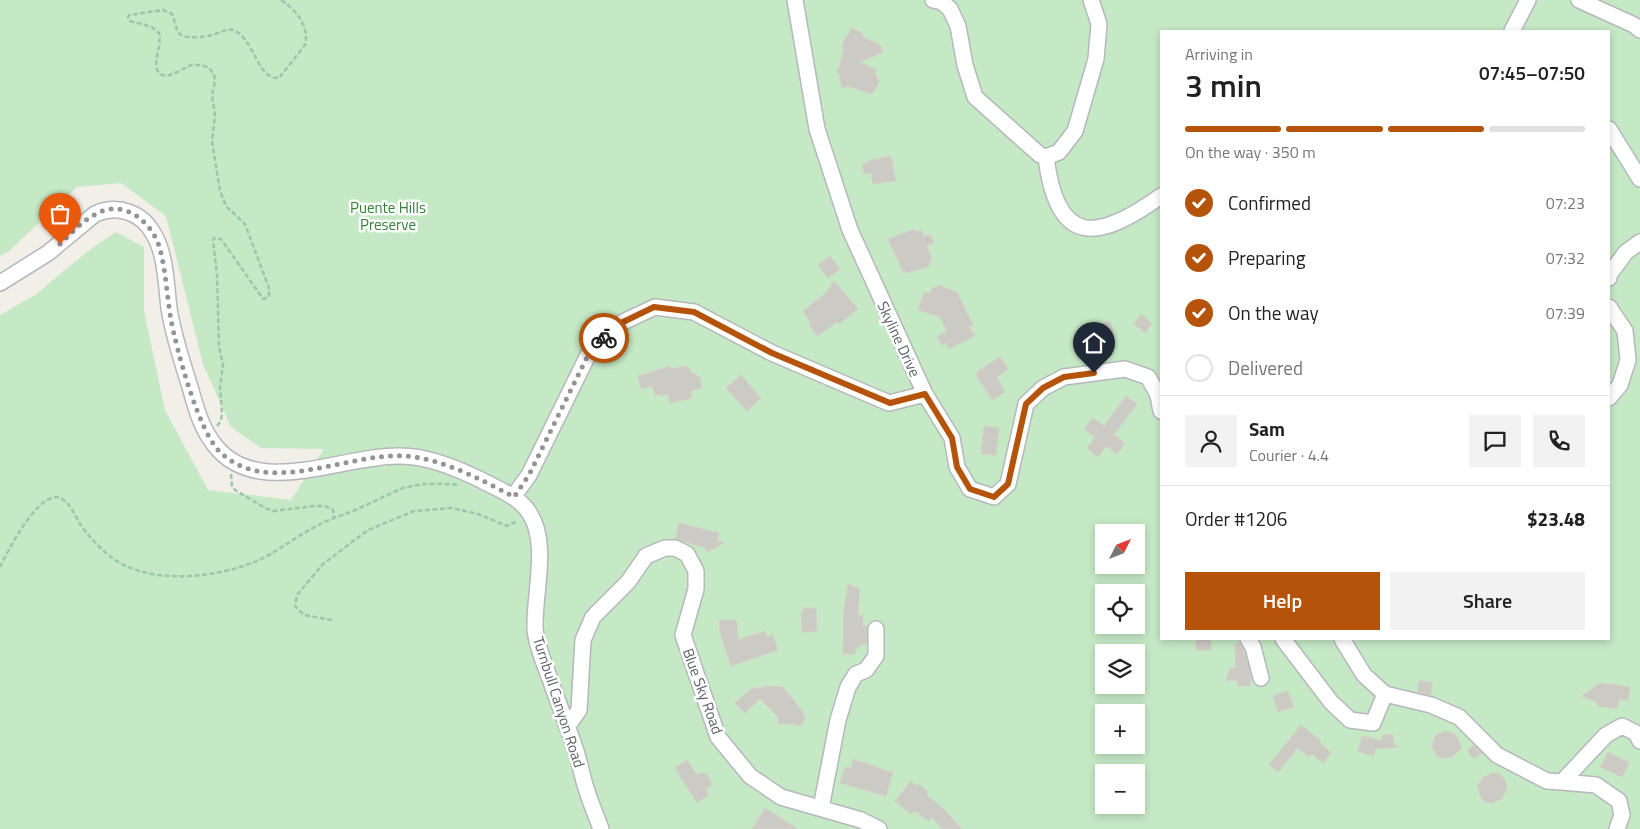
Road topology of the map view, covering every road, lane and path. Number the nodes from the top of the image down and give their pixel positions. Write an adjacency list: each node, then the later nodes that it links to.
1 (281, 0): 20 (path)
2 (795, 0): 17 (street, Skyline Drive)
3 (933, 0): 10 (street)
4 (1091, 0): 10 (street)
5 (1528, 0): 7 (street)
6 (1579, 0): 8 (street)
7 (1513, 30)
8 (1640, 30)
9 (1610, 131): 11 (street)
10 (1046, 158): 12 (street)
11 (1640, 179)
12 (1160, 197)
13 (1640, 242): 14 (street)
14 (1610, 274)
15 (0, 283): 20 (street, Turnbull Canyon Road)
16 (1610, 308): 18 (street)
17 (925, 394): 19 (street); 23 (street, Skyline Drive)
18 (1610, 397)
19 (1160, 406)
20 (208, 436): 22 (street, Turnbull Canyon Road)
21 (230, 472): 25 (path)
22 (471, 475): 23 (street, Turnbull Canyon Road); 25 (path)
23 (514, 497): 24 (street, Turnbull Canyon Road)
24 (531, 515): 27 (path); 34 (street, Turnbull Canyon Road)
25 (334, 518): 26 (path)
26 (0, 567)
27 (332, 620)
28 (876, 630): 37 (street)
29 (1249, 640): 32 (street)
30 (1284, 640): 33 (street)
31 (1343, 640): 33 (street)
32 (1260, 678)
33 (1385, 694): 36 (street)
34 (567, 727): 37 (street, Blue Sky Road); 38 (street, Turnbull Canyon Road)
35 (1640, 741): 36 (street)
36 (1562, 782): 40 (street)
37 (821, 808): 39 (street, Blue Sky Road)
38 (600, 829)
39 (879, 829)
40 (1617, 829)

